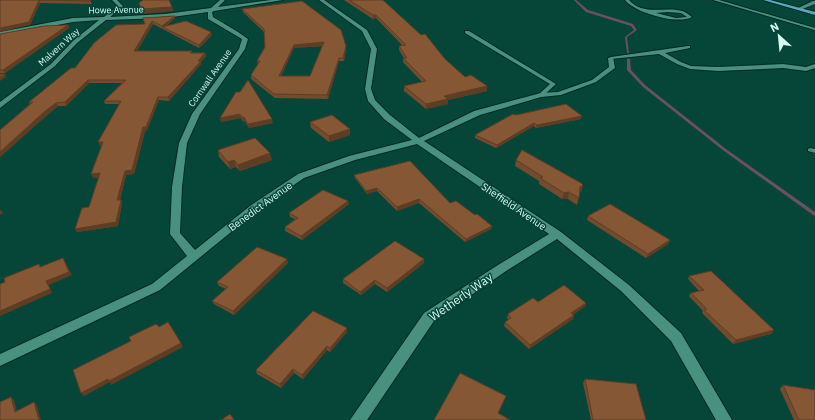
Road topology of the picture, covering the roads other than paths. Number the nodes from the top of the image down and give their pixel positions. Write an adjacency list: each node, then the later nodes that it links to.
1 (114, 0): 16 (street, Malvern Way)
2 (223, 0): 12 (street)
3 (281, 0): 12 (street, Howe Avenue)
4 (320, 0): 26 (street, Sheffield Avenue)
5 (627, 0): 14 (lane)
6 (714, 0): 17 (lane)
7 (765, 0): 13 (main road)
8 (782, 0): 10 (main road)
9 (815, 2): 10 (street)
10 (805, 6): 11 (main road); 13 (street)
11 (815, 8)
12 (212, 9): 16 (street, Howe Avenue); 28 (street, Cornwall Avenue)
13 (798, 9): 15 (main road)
14 (652, 12): 14 (lane)
15 (815, 14)
16 (106, 18): 19 (street, Howe Avenue); 25 (street, Malvern Way)
17 (815, 29)
18 (467, 32): 24 (lane)
19 (0, 34)
20 (688, 47): 21 (lane)
21 (660, 52): 22 (lane); 23 (lane)
22 (611, 58): 24 (street, Benedict Avenue)
23 (815, 66)
24 (540, 95): 26 (street, Benedict Avenue)
25 (0, 106)
26 (418, 141): 27 (street, Sheffield Avenue); 28 (street, Benedict Avenue)
27 (557, 234): 30 (street, Wetherly Way); 31 (street, Sheffield Avenue)
28 (194, 256): 29 (street, Benedict Avenue)
29 (0, 360)
30 (358, 420)
31 (724, 420)

